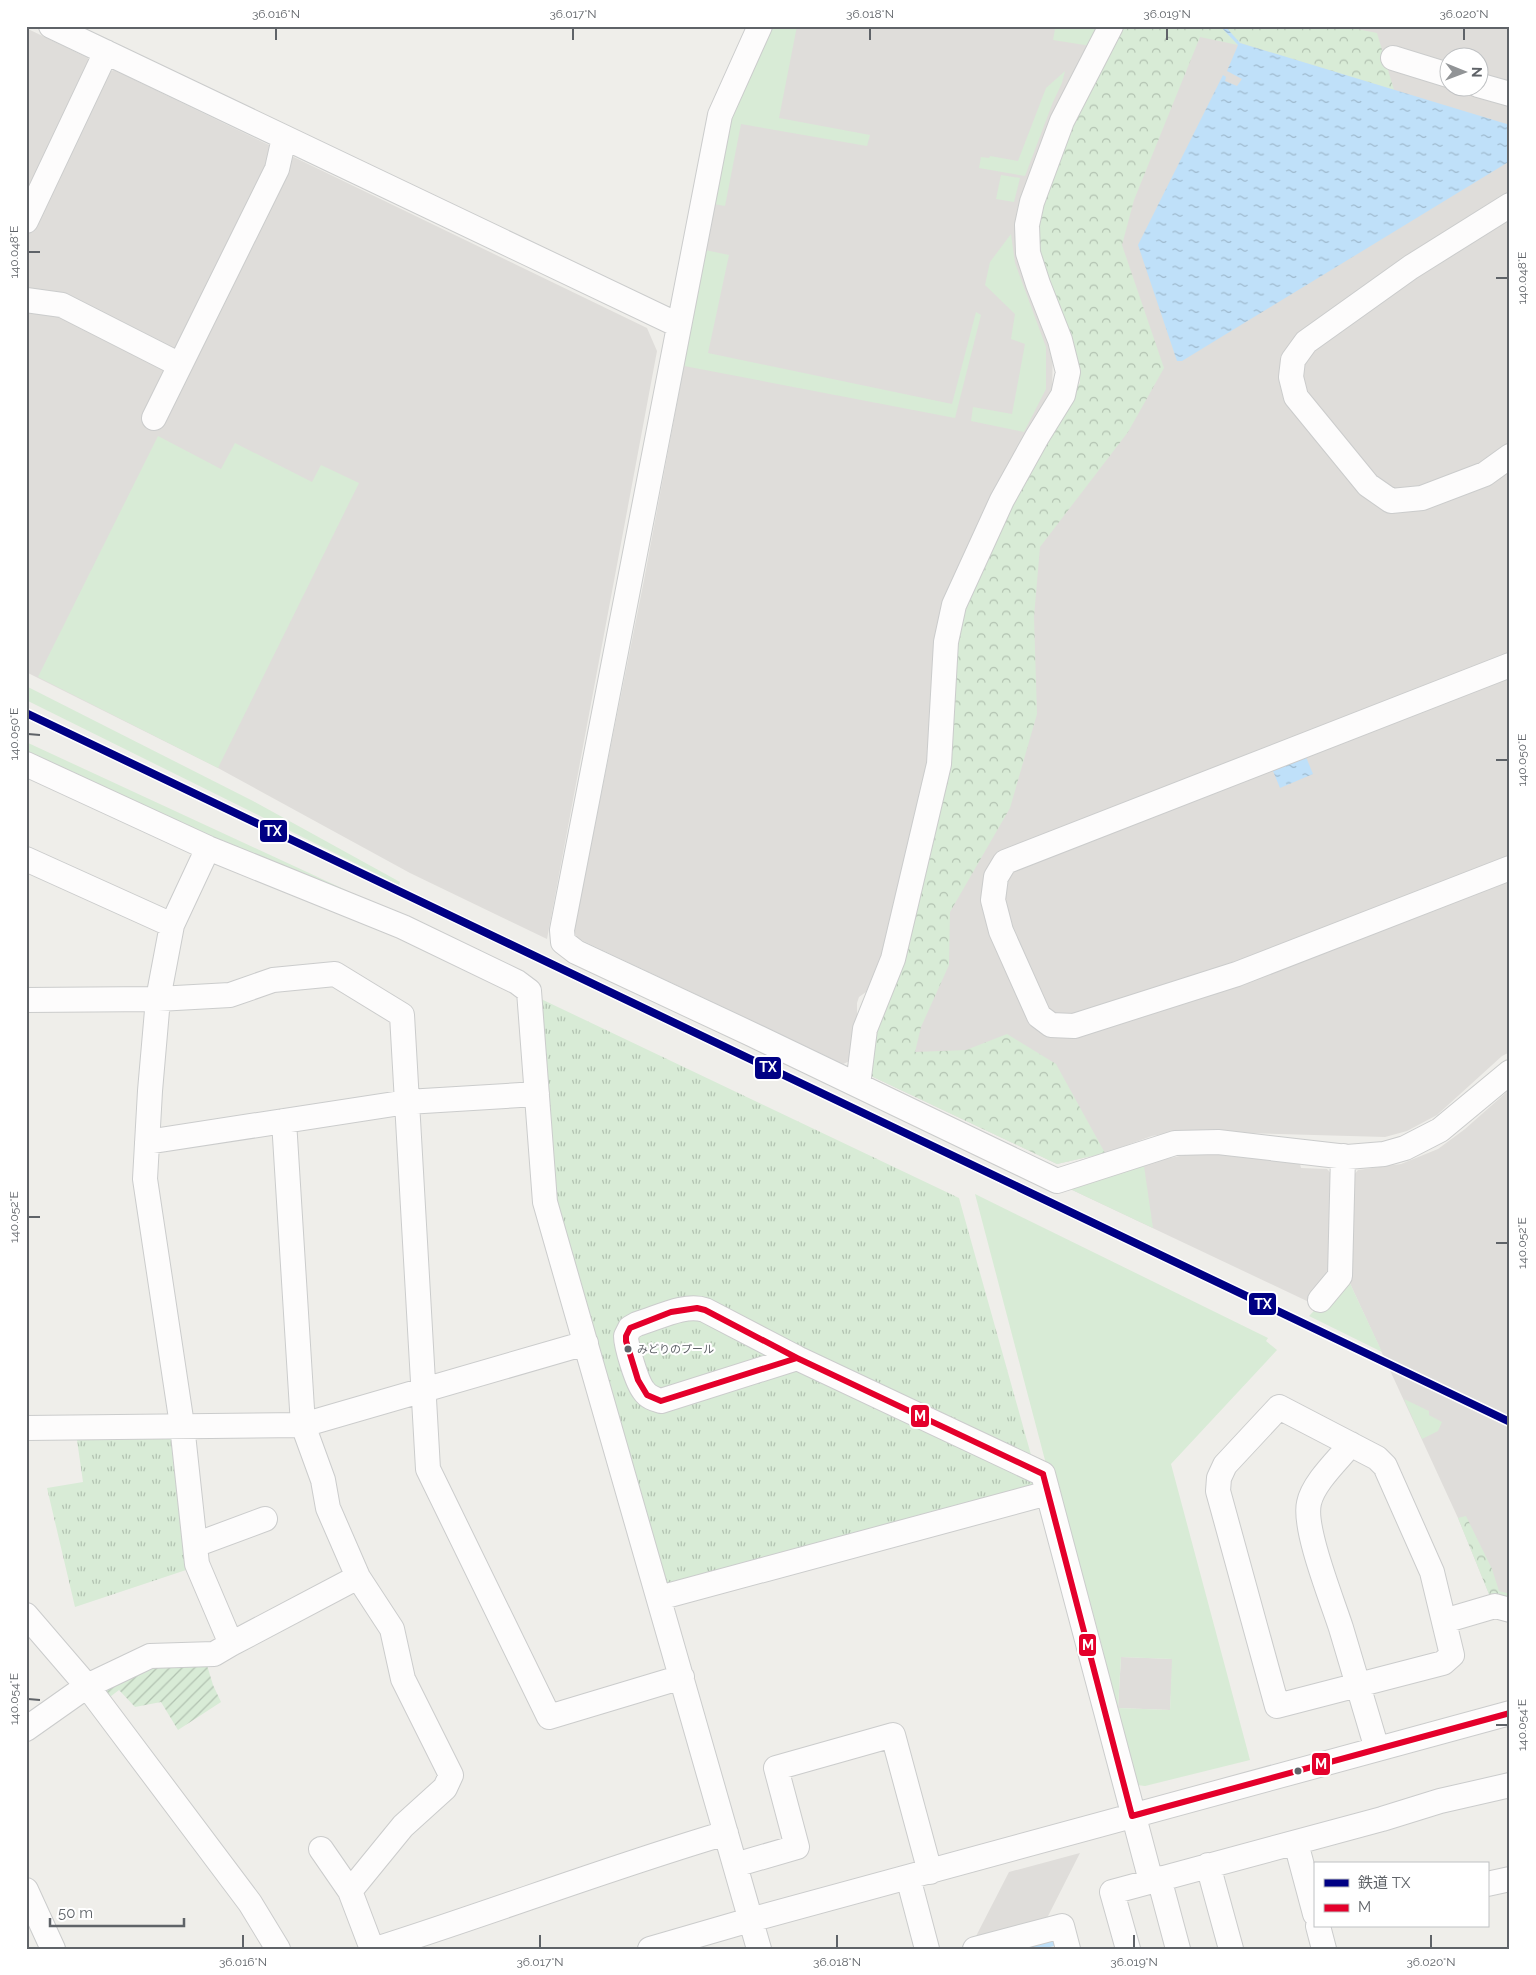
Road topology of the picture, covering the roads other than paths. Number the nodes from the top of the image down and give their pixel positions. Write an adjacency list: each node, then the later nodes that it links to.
1 (51, 26): 4 (street)
2 (760, 26): 13 (street)
3 (1111, 26): 26 (street)
4 (106, 52): 9 (street); 11 (street)
5 (1393, 58): 6 (street)
6 (1438, 72)
7 (1488, 87): 8 (street)
8 (1510, 94)
9 (284, 138): 13 (street); 14 (street)
10 (1510, 205): 16 (street)
11 (26, 221)
12 (26, 300): 14 (street)
13 (678, 325): 26 (street)
14 (180, 365): 15 (street)
15 (154, 418)
16 (1510, 456)
17 (1510, 665): 21 (street)
18 (26, 764): 19 (street)
19 (208, 848): 22 (street); 27 (street)
20 (26, 858): 22 (street)
21 (1510, 868)
22 (172, 925): 23 (street)
23 (158, 999): 24 (street); 28 (street); 30 (street)
24 (26, 1000)
25 (1510, 1072): 31 (street)
26 (858, 1085): 31 (street)
27 (538, 1094): 28 (street); 33 (street)
28 (407, 1102): 29 (street); 35 (street)
29 (284, 1121): 30 (street); 37 (street)
30 (147, 1142): 36 (street)
31 (1343, 1156): 32 (street)
32 (1320, 1300)
33 (586, 1344): 35 (street); 44 (street)
34 (797, 1358): 34 (street); 40 (street)
35 (424, 1390): 37 (street); 49 (street)
36 (182, 1425): 37 (street); 38 (street); 42 (street)
37 (303, 1425): 43 (street)
38 (26, 1428)
39 (1351, 1444): 47 (street); 50 (street); 50 (street)
40 (1048, 1493): 44 (street); 56 (street)
41 (265, 1519): 42 (street)
42 (195, 1545): 48 (street)
43 (358, 1577): 48 (street); 67 (street)
44 (659, 1598): 49 (street)
45 (1510, 1610): 47 (street)
46 (26, 1615): 51 (street)
47 (1444, 1621): 50 (street)
48 (231, 1644): 51 (street)
49 (682, 1677): 57 (street)
50 (1359, 1685): 54 (street)
51 (87, 1686): 53 (street); 71 (street)
52 (1510, 1713): 54 (street)
53 (26, 1729)
54 (1377, 1749): 56 (street)
55 (1510, 1785): 58 (street)
56 (1132, 1816): 62 (street); 64 (street)
57 (726, 1833): 60 (street); 73 (street)
58 (1296, 1843): 61 (street); 68 (street)
59 (322, 1849): 67 (street)
60 (735, 1865): 62 (street); 69 (street)
61 (1208, 1865): 64 (street); 81 (street)
62 (919, 1874): 69 (street); 76 (street)
63 (1510, 1879): 65 (street)
64 (1155, 1880): 79 (street); 80 (street)
65 (1488, 1884)
66 (26, 1890): 70 (street)
67 (350, 1891): 72 (street)
68 (1314, 1900)
69 (750, 1920): 74 (street); 75 (street)
70 (53, 1949)
71 (278, 1949)
72 (372, 1949)
73 (376, 1949)
74 (650, 1949)
75 (759, 1949)
76 (928, 1949)
77 (975, 1949): 78 (street)
78 (1068, 1949)
79 (1128, 1949)
80 (1178, 1949)
81 (1231, 1949)

